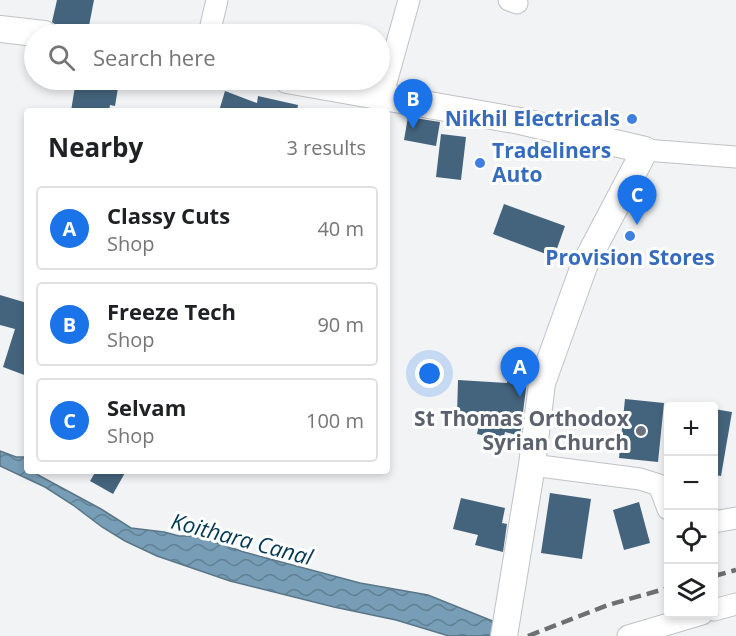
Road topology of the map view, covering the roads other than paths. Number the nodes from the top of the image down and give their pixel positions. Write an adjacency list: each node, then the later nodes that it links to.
1 (217, 0): 3 (street)
2 (409, 0): 6 (street)
3 (211, 24)
4 (0, 29): 5 (street)
5 (24, 32)
6 (390, 68)
7 (343, 90): 9 (street)
8 (384, 90): 9 (street)
9 (382, 97): 10 (street)
10 (645, 150): 11 (street); 12 (street)
11 (736, 157)
12 (532, 465): 13 (street); 19 (street)
13 (664, 497)
14 (736, 518): 15 (street)
15 (718, 521)
16 (736, 604): 17 (street)
17 (718, 609)
18 (689, 618): 20 (street)
19 (509, 634)
20 (628, 636)

